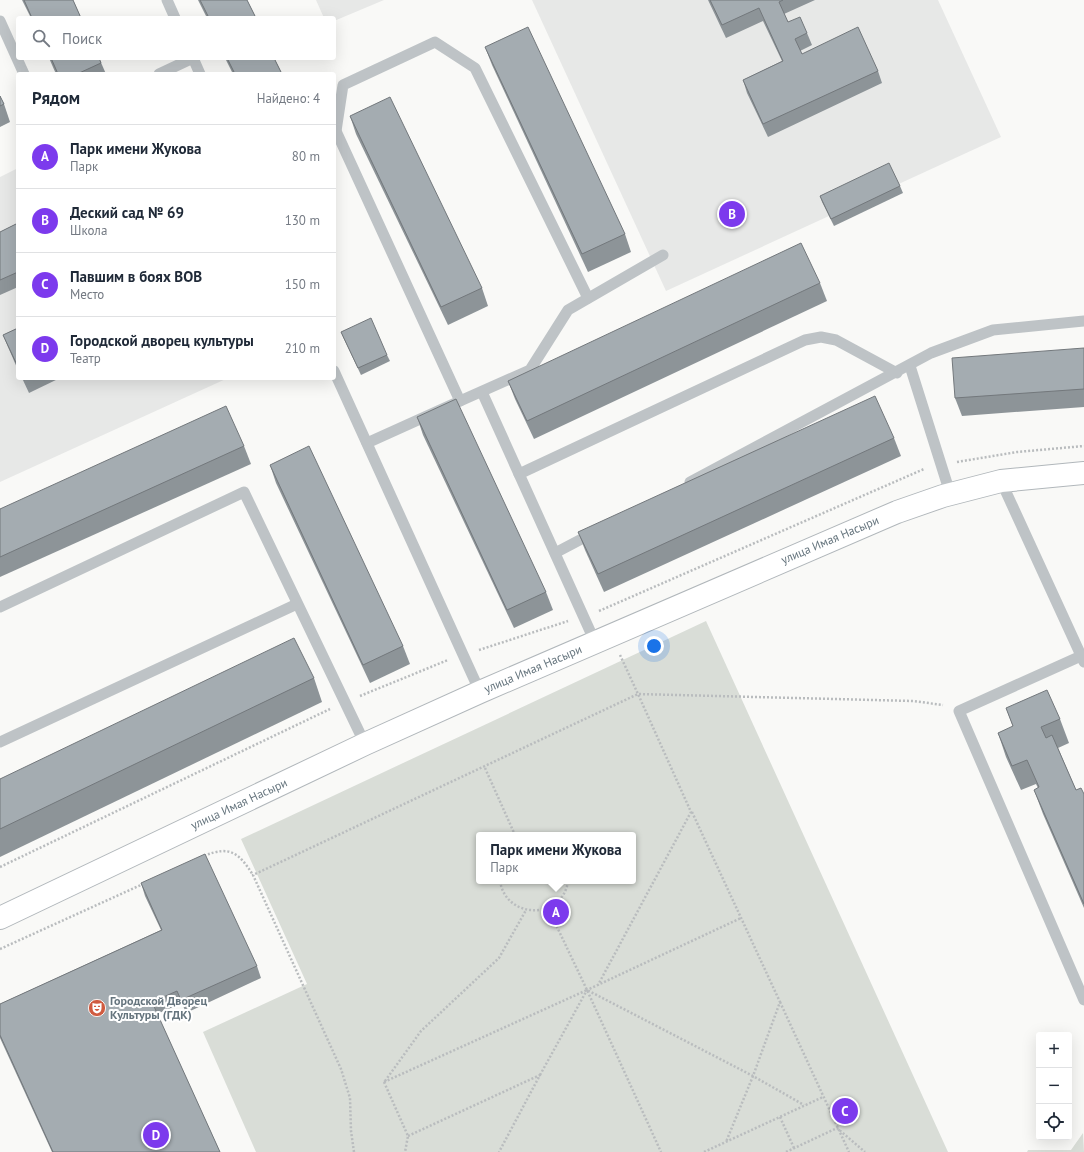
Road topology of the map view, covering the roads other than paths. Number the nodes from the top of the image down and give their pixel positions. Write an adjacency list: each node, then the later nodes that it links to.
1 (167, 0): 2 (lane)
2 (174, 16)
3 (0, 21): 4 (lane)
4 (4, 39): 5 (lane)
5 (16, 60)
6 (16, 60): 9 (lane)
7 (189, 60): 10 (lane)
8 (194, 60): 11 (lane)
9 (23, 72)
10 (163, 72)
11 (199, 72)
12 (336, 126): 15 (lane)
13 (336, 134): 21 (lane)
14 (663, 255): 15 (lane)
15 (588, 298): 20 (lane)
16 (1084, 321): 17 (lane)
17 (910, 366): 18 (lane); 27 (lane)
18 (897, 373): 24 (lane); 26 (lane)
19 (336, 375): 22 (lane)
20 (482, 392): 21 (lane); 24 (lane)
21 (460, 401): 22 (lane)
22 (367, 443): 34 (lane)
23 (1084, 473): 25 (street, улица Имая Насыри)
24 (519, 474): 29 (lane)
25 (1001, 481): 27 (street, улица Имая Насыри); 33 (lane)
26 (681, 487)
27 (950, 494): 32 (street, улица Имая Насыри)
28 (604, 527): 29 (lane)
29 (555, 553): 32 (lane)
30 (296, 604): 31 (lane); 35 (lane); 36 (lane)
31 (0, 607)
32 (595, 642): 34 (street, улица Имая Насыри)
33 (1083, 659): 38 (lane)
34 (480, 692): 36 (street, улица Имая Насыри)
35 (0, 742)
36 (365, 744): 37 (street, улица Имая Насыри)
37 (0, 918)
38 (1084, 1000)

